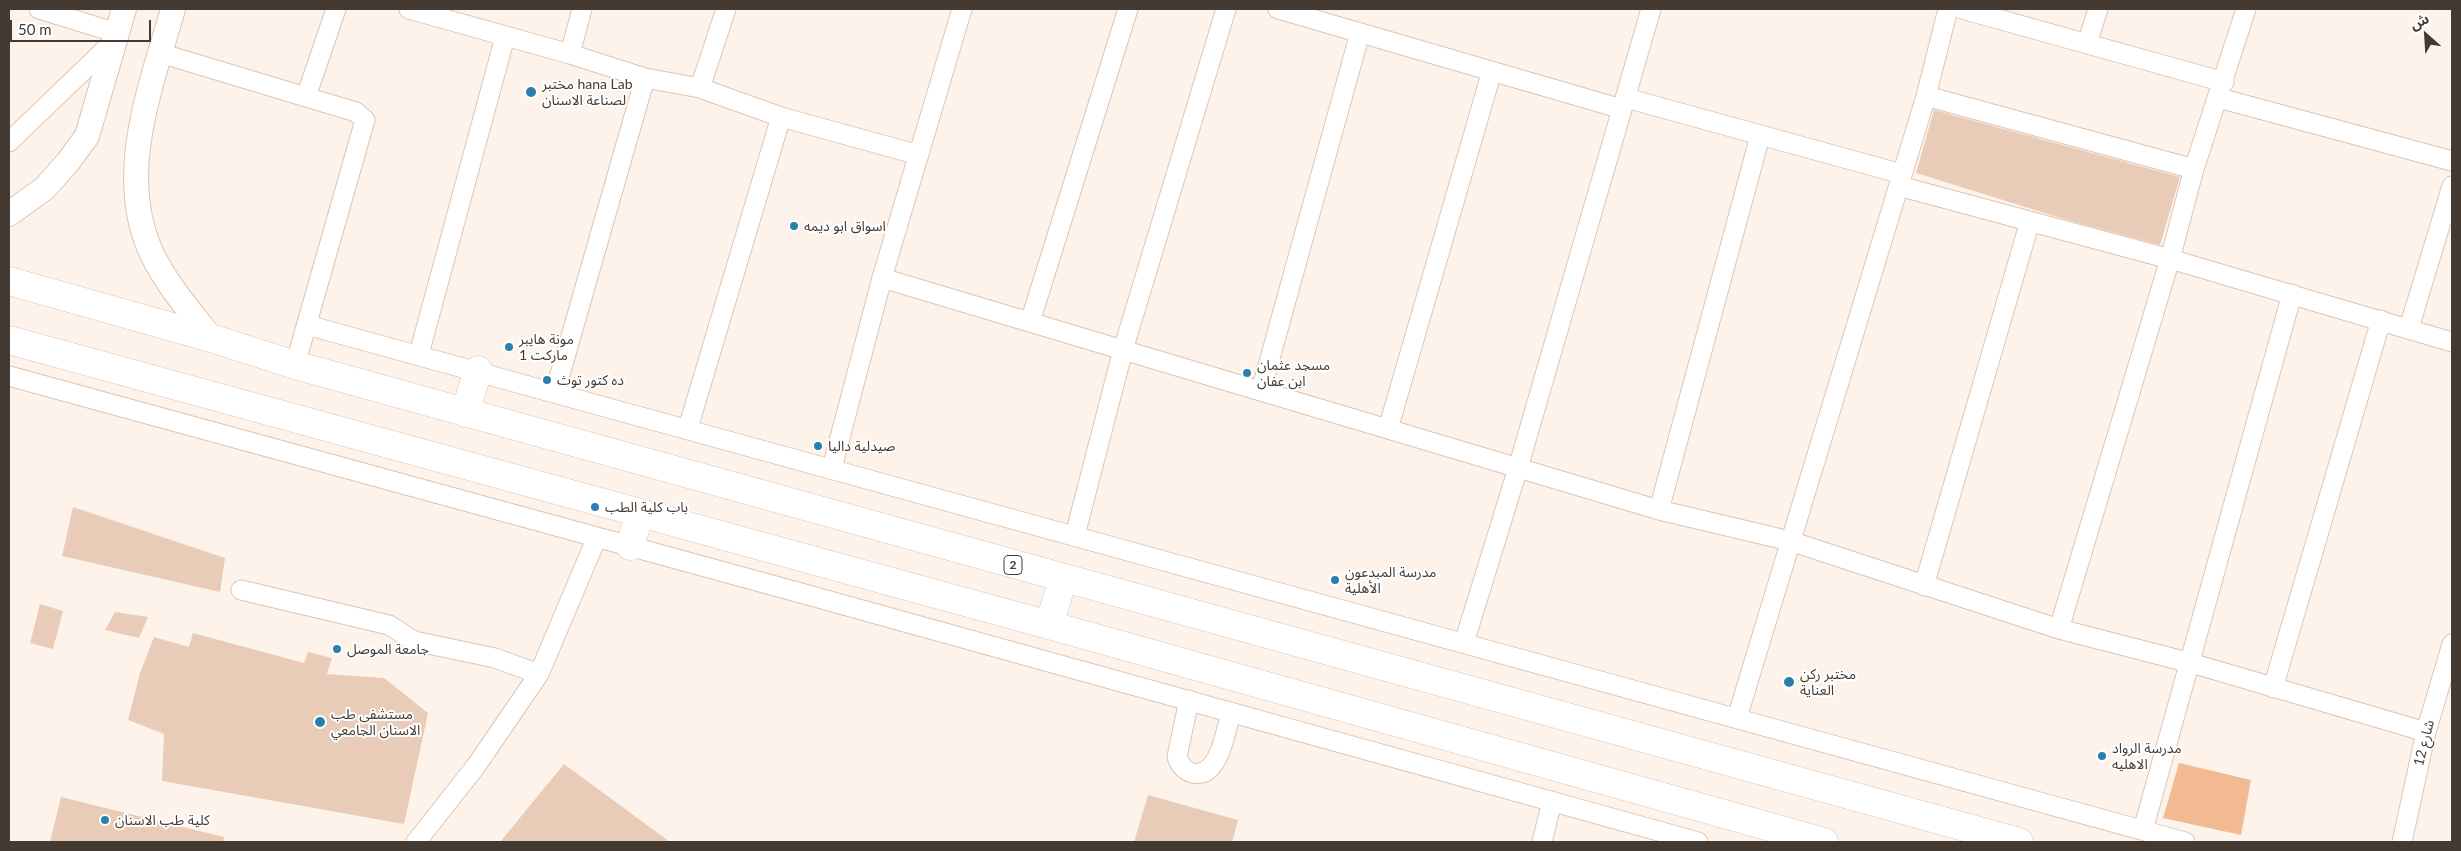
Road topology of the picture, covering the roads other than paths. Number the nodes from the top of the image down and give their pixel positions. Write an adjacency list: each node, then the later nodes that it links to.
1 (39, 9): 18 (street)
2 (124, 9): 18 (main road)
3 (173, 9): 21 (main road)
4 (336, 9): 28 (street)
5 (409, 9): 19 (street)
6 (582, 9): 22 (street)
7 (726, 9): 25 (street)
8 (961, 9): 33 (street)
9 (1128, 9): 45 (street)
10 (1226, 9): 51 (street)
11 (1278, 9): 17 (street)
12 (1651, 9): 29 (street)
13 (1948, 9): 27 (street)
14 (1962, 9): 20 (street)
15 (2098, 9): 20 (street)
16 (2246, 9): 26 (street)
17 (1360, 32): 23 (street); 56 (street)
18 (116, 36): 32 (street); 38 (main road)
19 (505, 37): 22 (street); 52 (street)
20 (2087, 44): 26 (street)
21 (160, 53): 28 (street); 48 (main road)
22 (570, 54): 24 (street)
23 (1492, 71): 29 (street); 60 (street)
24 (645, 78): 25 (street); 57 (street)
25 (700, 88): 30 (street)
26 (2221, 90): 34 (street); 35 (street)
27 (1926, 96): 35 (street); 36 (street)
28 (306, 97): 46 (street)
29 (1624, 103): 31 (street); 62 (street)
30 (781, 118): 33 (street); 59 (street)
31 (1760, 136): 36 (street); 63 (street)
32 (9, 142)
33 (919, 155): 41 (street)
34 (2452, 161)
35 (2194, 169): 40 (street)
36 (1900, 180): 39 (street); 67 (street)
37 (2452, 186): 47 (street)
38 (9, 214)
39 (2030, 221): 40 (street); 70 (street)
40 (2170, 259): 43 (street); 73 (street)
41 (882, 278): 45 (street); 61 (street)
42 (9, 281): 48 (highway, 2)
43 (2292, 294): 44 (street); 76 (street)
44 (2382, 320): 47 (street); 78 (street)
45 (1030, 322): 51 (street)
46 (307, 325): 52 (street); 53 (street)
47 (2409, 328): 50 (street)
48 (211, 338): 53 (highway, 2)
49 (9, 340): 64 (highway)
50 (2452, 342)
51 (1123, 350): 56 (street); 65 (street)
52 (419, 354): 54 (street)
53 (295, 365): 58 (highway, 2)
54 (478, 370): 57 (street); 58 (highway)
55 (9, 376): 66 (street)
56 (1261, 391): 60 (street)
57 (554, 392): 59 (street)
58 (465, 412): 69 (highway, 2)
59 (688, 428): 61 (street)
60 (1388, 429): 62 (street)
61 (832, 468): 65 (street)
62 (1518, 468): 63 (street); 74 (street)
63 (1659, 510): 67 (street)
64 (640, 514): 68 (highway); 72 (highway)
65 (1075, 535): 74 (street)
66 (597, 537): 68 (street); 77 (street)
67 (1790, 541): 70 (street); 81 (street)
68 (630, 546): 79 (street)
69 (1063, 579): 72 (highway); 89 (highway, 2)
70 (1924, 586): 73 (street)
71 (241, 590): 77 (street)
72 (1049, 625): 88 (highway)
73 (2059, 630): 76 (street)
74 (1464, 643): 81 (street)
75 (2452, 644): 82 (street, شارع 12)
76 (2191, 663): 78 (street); 84 (street)
77 (539, 674): 85 (street)
78 (2273, 688): 82 (street)
79 (1189, 700): 80 (street); 80 (street)
80 (1231, 712): 83 (street)
81 (1737, 718): 84 (street)
82 (2426, 732): 91 (street, شارع 12)
83 (1552, 801): 86 (street); 87 (street)
84 (2142, 830): 90 (street)
85 (416, 842)
86 (1542, 842)
87 (1698, 842)
88 (1824, 842)
89 (2020, 842)
90 (2186, 842)
91 (2402, 842)

